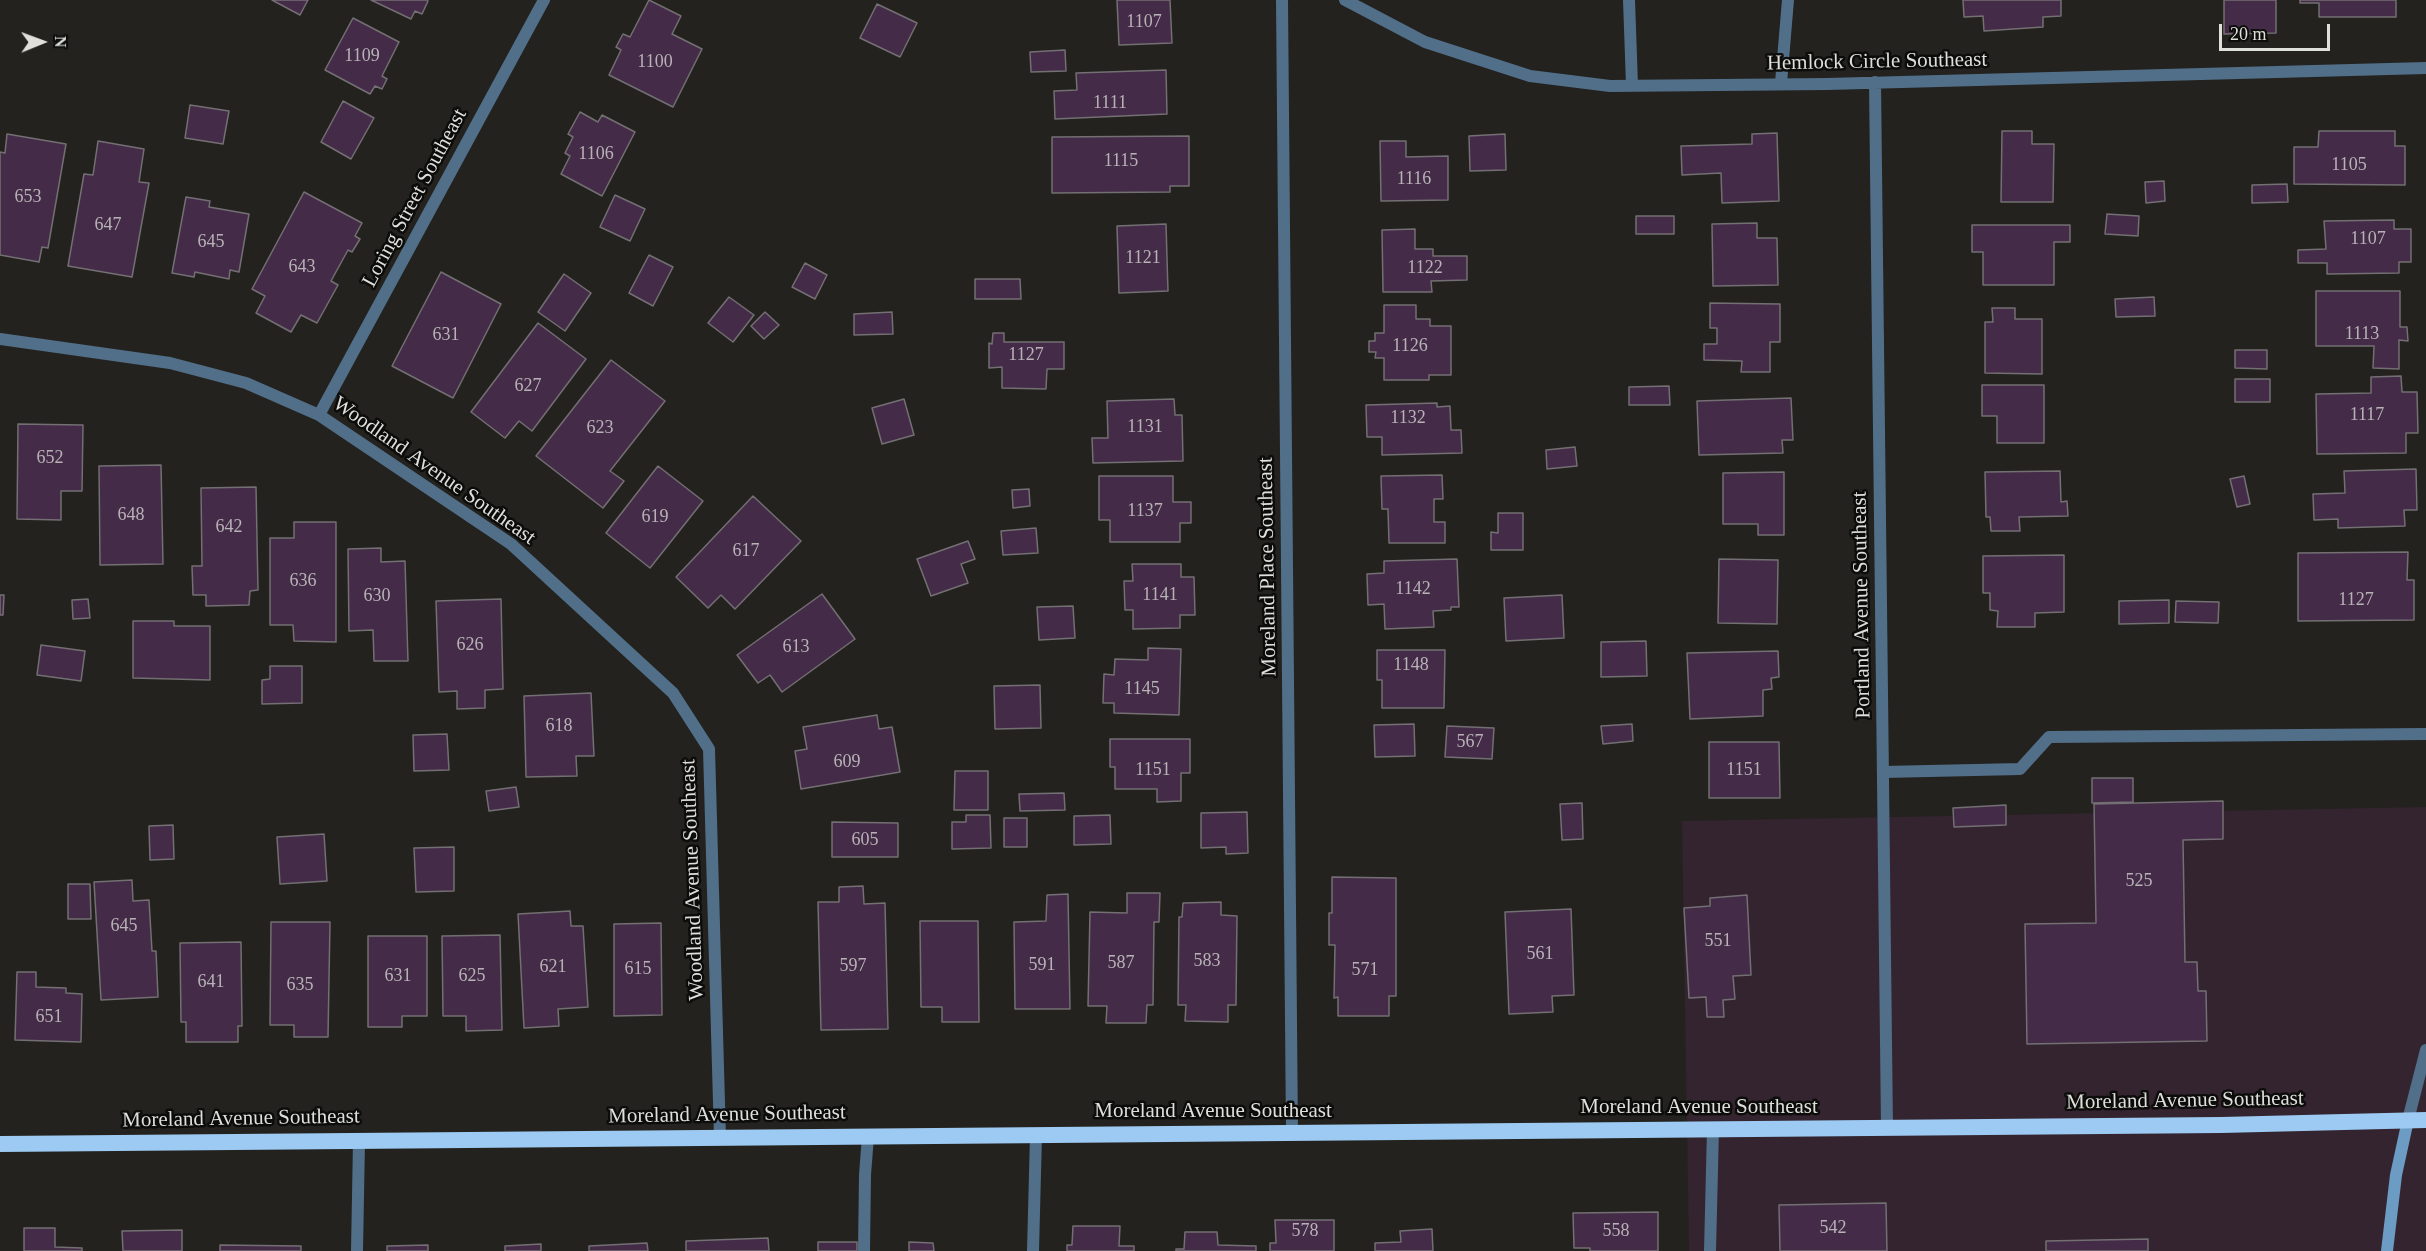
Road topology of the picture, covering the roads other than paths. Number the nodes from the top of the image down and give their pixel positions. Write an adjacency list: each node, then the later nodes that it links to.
1 (544, 0): 11 (street, Loring Street Southeast)
2 (1282, 0): 19 (street, Moreland Place Southeast)
3 (1345, 0): 9 (street, Hemlock Circle Southeast)
4 (1629, 0): 9 (street)
5 (1788, 0): 8 (street)
6 (2426, 68): 7 (street, Hemlock Circle Southeast)
7 (1875, 82): 8 (street, Hemlock Circle Southeast); 13 (street, Portland Avenue Southeast)
8 (1781, 83): 9 (street, Hemlock Circle Southeast)
9 (1632, 85)
10 (0, 339): 11 (street, Woodland Avenue Southeast)
11 (320, 415): 22 (street, Woodland Avenue Southeast)
12 (2426, 734): 13 (street)
13 (1883, 772): 17 (street, Portland Avenue Southeast)
14 (2426, 1050): 15 (street)
15 (2408, 1120): 16 (highway, Moreland Avenue Southeast); 17 (highway, Moreland Avenue Southeast); 29 (main road)
16 (2426, 1120)
17 (1887, 1128): 18 (highway, Moreland Avenue Southeast)
18 (1713, 1129): 19 (highway, Moreland Avenue Southeast); 28 (street)
19 (1292, 1133): 20 (highway, Moreland Avenue Southeast)
20 (1036, 1135): 21 (highway, Moreland Avenue Southeast); 27 (street)
21 (868, 1136): 22 (highway, Moreland Avenue Southeast); 26 (street)
22 (720, 1138): 23 (highway, Moreland Avenue Southeast)
23 (359, 1141): 24 (highway, Moreland Avenue Southeast); 25 (street)
24 (0, 1144)
25 (357, 1251)
26 (864, 1251)
27 (1033, 1251)
28 (1710, 1251)
29 (2387, 1251)

